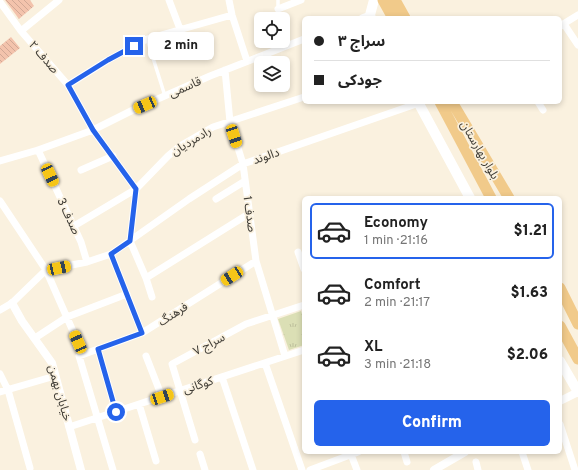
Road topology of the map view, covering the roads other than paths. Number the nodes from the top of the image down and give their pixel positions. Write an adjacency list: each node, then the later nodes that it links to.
1 (59, 0): 18 (street)
2 (169, 0): 17 (street)
3 (229, 0): 11 (street)
4 (278, 0): 10 (lane)
5 (301, 0): 10 (street)
6 (374, 0): 13 (main road)
7 (383, 0): 14 (main road)
8 (395, 0): 15 (main road)
9 (0, 2): 18 (street, صدف ۲)
10 (278, 9)
11 (232, 15): 17 (street); 22 (street)
12 (578, 15): 16 (street)
13 (368, 16)
14 (392, 16)
15 (404, 16)
16 (562, 25): 21 (street)
17 (180, 30): 19 (street)
18 (21, 31): 24 (street, صدف ۲)
19 (147, 38): 24 (street); 25 (lane)
20 (302, 40): 22 (street, قاسمی)
21 (578, 45)
22 (247, 61): 23 (street, قاسمی)
23 (225, 70): 25 (street, قاسمی); 33 (street, صدف 1)
24 (68, 85): 34 (street, صدف ۲)
25 (165, 96): 34 (street, قاسمی)
26 (302, 98): 33 (street, رادمردیان)
27 (412, 104): 40 (street, دالوند)
28 (419, 104): 46 (main road)
29 (441, 104): 37 (main road, بلوار بهارستان)
30 (453, 104): 35 (main road, بلوار بهارستان)
31 (539, 104): 32 (street)
32 (543, 110)
33 (230, 122): 40 (street, صدف 1); 44 (street, رادمردیان)
34 (93, 130): 36 (street, قاسمی); 38 (street, صدف ۲)
35 (480, 148): 37 (main road); 43 (main road, بلوار بهارستان)
36 (38, 150): 39 (street, قاسمی); 51 (street, صدف 3)
37 (468, 155): 45 (main road, بلوار بهارستان)
38 (113, 156): 41 (street); 44 (street, صدف ۲)
39 (0, 160)
40 (243, 164): 42 (street, صدف 1); 52 (street, دالوند)
41 (81, 170)
42 (246, 181): 48 (street); 50 (street, صدف 1)
43 (499, 181): 45 (main road); 47 (main road, بلوار بهارستان)
44 (136, 189): 51 (street, رادمردیان); 52 (street)
45 (489, 194)
46 (469, 196)
47 (508, 196)
48 (216, 199)
49 (0, 201): 58 (street)
50 (250, 213): 55 (street, صدف 1); 59 (street)
51 (74, 226): 56 (street, صدف 3)
52 (130, 241): 54 (street, دالوند); 59 (street)
53 (298, 252): 57 (street)
54 (111, 254): 56 (street, دالوند); 61 (street)
55 (256, 261): 66 (street, صدف 1); 70 (street, فرهنگ)
56 (86, 262): 58 (street, دالوند)
57 (302, 263)
58 (46, 270): 63 (street); 67 (street)
59 (146, 278): 62 (street)
60 (562, 292): 68 (main road)
61 (127, 294): 67 (street); 70 (street)
62 (152, 297)
63 (12, 303): 65 (street); 71 (street, خیابان بهمن)
64 (302, 306): 66 (street)
65 (0, 310)
66 (272, 316): 77 (street, صدف 1); 84 (street, سراج ۷)
67 (67, 317): 71 (street); 74 (street)
68 (578, 324)
69 (562, 330): 75 (main road)
70 (142, 333): 72 (street, فرهنگ)
71 (35, 338): 81 (street, خیابان بهمن)
72 (98, 349): 74 (street, فرهنگ); 90 (street)
73 (302, 351): 77 (street, کوگانی)
74 (83, 354): 91 (street)
75 (575, 354)
76 (146, 356): 87 (street)
77 (285, 356): 78 (street, کوگانی)
78 (265, 363): 82 (street, کوگانی); 110 (street)
79 (562, 364): 86 (main road)
80 (0, 374): 83 (street)
81 (55, 376): 83 (street); 92 (street, خیابان بهمن)
82 (222, 377): 84 (street, کوگانی); 109 (street)
83 (8, 390): 85 (street); 104 (street)
84 (180, 390): 87 (street, کوگانی); 94 (street)
85 (0, 392)
86 (578, 392): 88 (street)
87 (162, 397): 89 (street, کوگانی)
88 (562, 400)
89 (139, 404): 90 (street, کوگانی); 100 (street)
90 (116, 412): 91 (street, کوگانی)
91 (97, 418): 92 (street, کوگانی); 107 (street)
92 (69, 427): 106 (street, خیابان بهمن)
93 (562, 430): 115 (street)
94 (195, 440)
95 (200, 454): 108 (street)
96 (351, 454): 103 (street); 112 (street)
97 (405, 454): 101 (street)
98 (462, 454): 105 (street)
99 (523, 454): 114 (street)
100 (156, 462)
101 (407, 462)
102 (476, 462): 113 (street)
103 (326, 467): 111 (street)
104 (30, 468)
105 (437, 469)
106 (81, 470)
107 (113, 470)
108 (205, 470)
109 (253, 470)
110 (302, 470)
111 (310, 470)
112 (357, 470)
113 (478, 470)
114 (528, 470)
115 (575, 470)

